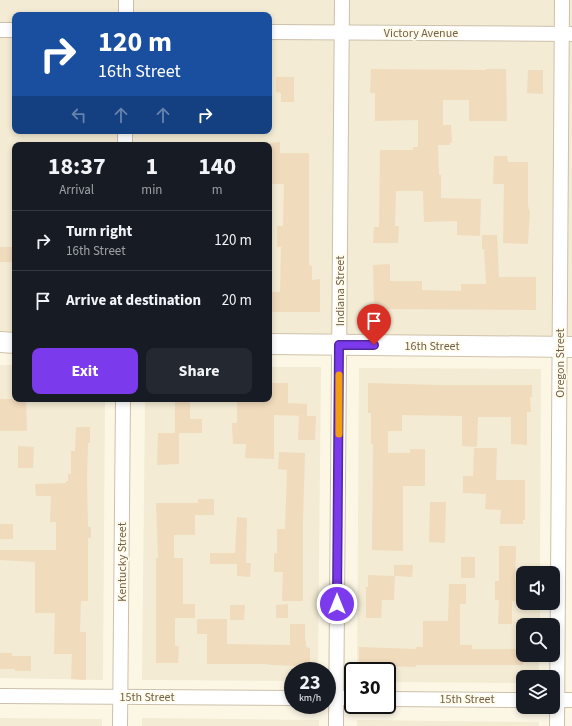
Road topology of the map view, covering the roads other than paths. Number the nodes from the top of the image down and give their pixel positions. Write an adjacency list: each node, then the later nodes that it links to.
1 (126, 0): 4 (street)
2 (342, 0): 8 (street, Indiana Street)
3 (562, 0): 9 (street, Oregon Street)
4 (126, 12)
5 (0, 30): 6 (street)
6 (12, 30)
7 (272, 32): 8 (street, Victory Avenue)
8 (342, 33): 9 (street, Victory Avenue); 13 (street, Indiana Street)
9 (567, 34): 14 (street, Oregon Street)
10 (0, 342): 11 (street)
11 (12, 342)
12 (272, 344): 13 (street, 16th Street)
13 (339, 345): 14 (street, 16th Street); 16 (street, Indiana Street)
14 (566, 347): 17 (street, Oregon Street)
15 (123, 402): 19 (street, Kentucky Street)
16 (333, 662)
17 (556, 670)
18 (0, 696): 19 (street, 15th Street)
19 (121, 696): 20 (street, 15th Street); 27 (street, Kentucky Street)
20 (284, 698)
21 (396, 699): 22 (street, 15th Street)
22 (516, 700)
23 (560, 700): 24 (street)
24 (572, 700)
25 (334, 714): 28 (street, Indiana Street)
26 (556, 714): 29 (street, Oregon Street)
27 (120, 726)
28 (336, 726)
29 (557, 726)

